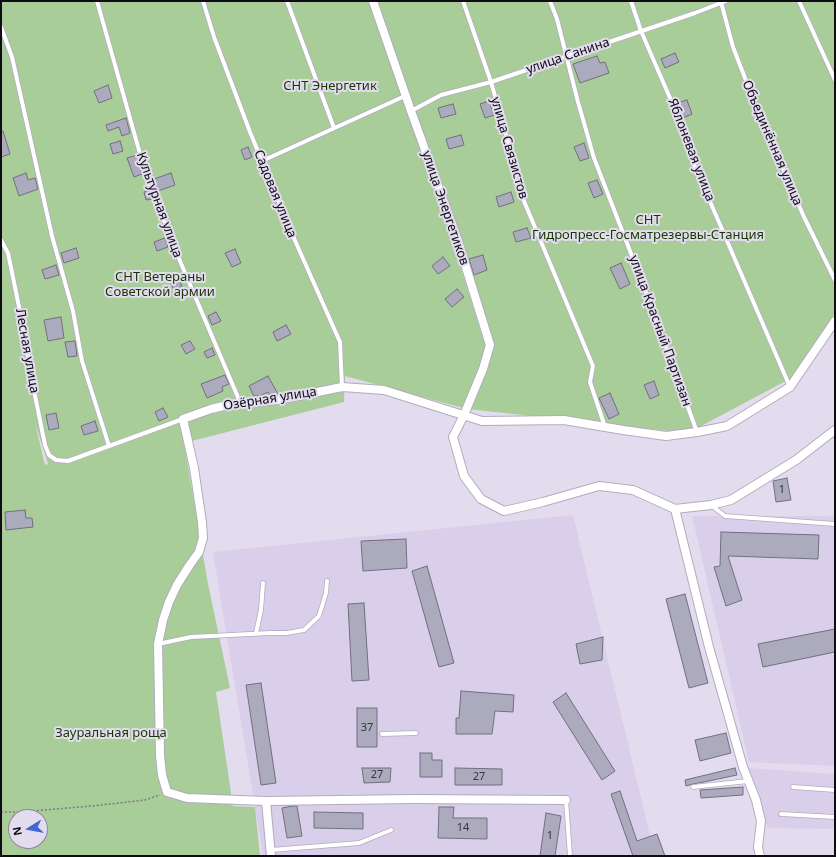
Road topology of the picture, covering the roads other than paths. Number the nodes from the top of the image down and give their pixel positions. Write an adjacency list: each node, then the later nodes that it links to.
1 (97, 1): 24 (lane, Культурная улица)
2 (203, 1): 18 (lane, Садовая улица)
3 (287, 1): 17 (lane)
4 (373, 1): 15 (street, улица Энергетиков)
5 (463, 1): 14 (lane, улица Связистов)
6 (550, 1): 12 (lane, улица Красный Партизан)
7 (631, 1): 11 (lane, Яблоневая улица)
8 (799, 1): 13 (lane)
9 (723, 2): 11 (lane, улица Санина); 20 (lane, Объединённая улица)
10 (1, 27): 30 (lane)
11 (641, 31): 12 (lane, улица Санина); 23 (lane, Яблоневая улица)
12 (567, 56): 14 (lane, улица Санина); 29 (lane, улица Красный Партизан)
13 (835, 80)
14 (491, 82): 16 (lane, улица Санина); 27 (lane, улица Связистов)
15 (406, 96): 16 (street, улица Энергетиков); 17 (lane)
16 (411, 111): 25 (street, улица Энергетиков)
17 (334, 128): 18 (lane)
18 (262, 161): 22 (lane, Садовая улица)
19 (1, 240): 31 (lane, Лесная улица)
20 (835, 280)
21 (835, 320): 23 (street)
22 (342, 387): 24 (street, Озёрная улица); 25 (street, Озёрная улица)
23 (790, 387): 29 (street, Озёрная улица)
24 (240, 402): 26 (street, Озёрная улица)
25 (464, 415): 27 (street, Озёрная улица); 33 (street, улица Энергетиков)
26 (183, 419): 30 (lane, Озёрная улица); 38 (street)
27 (605, 427): 29 (street, Озёрная улица)
28 (835, 430): 32 (street)
29 (697, 432)
30 (109, 446): 31 (lane, Озёрная улица)
31 (56, 460)
32 (711, 505): 33 (street); 34 (lane)
33 (675, 509): 41 (street)
34 (835, 524)
35 (327, 580): 37 (lane)
36 (263, 583): 37 (lane)
37 (256, 633): 38 (lane)
38 (158, 644): 46 (street)
39 (416, 732): 40 (lane)
40 (382, 734)
41 (748, 781): 43 (lane); 52 (street)
42 (793, 787): 44 (lane)
43 (693, 788)
44 (835, 790)
45 (566, 800): 46 (street); 51 (lane)
46 (266, 801): 50 (street)
47 (781, 814): 48 (lane)
48 (835, 817)
49 (391, 830): 50 (lane)
50 (271, 853)
51 (570, 856)
52 (760, 856)

